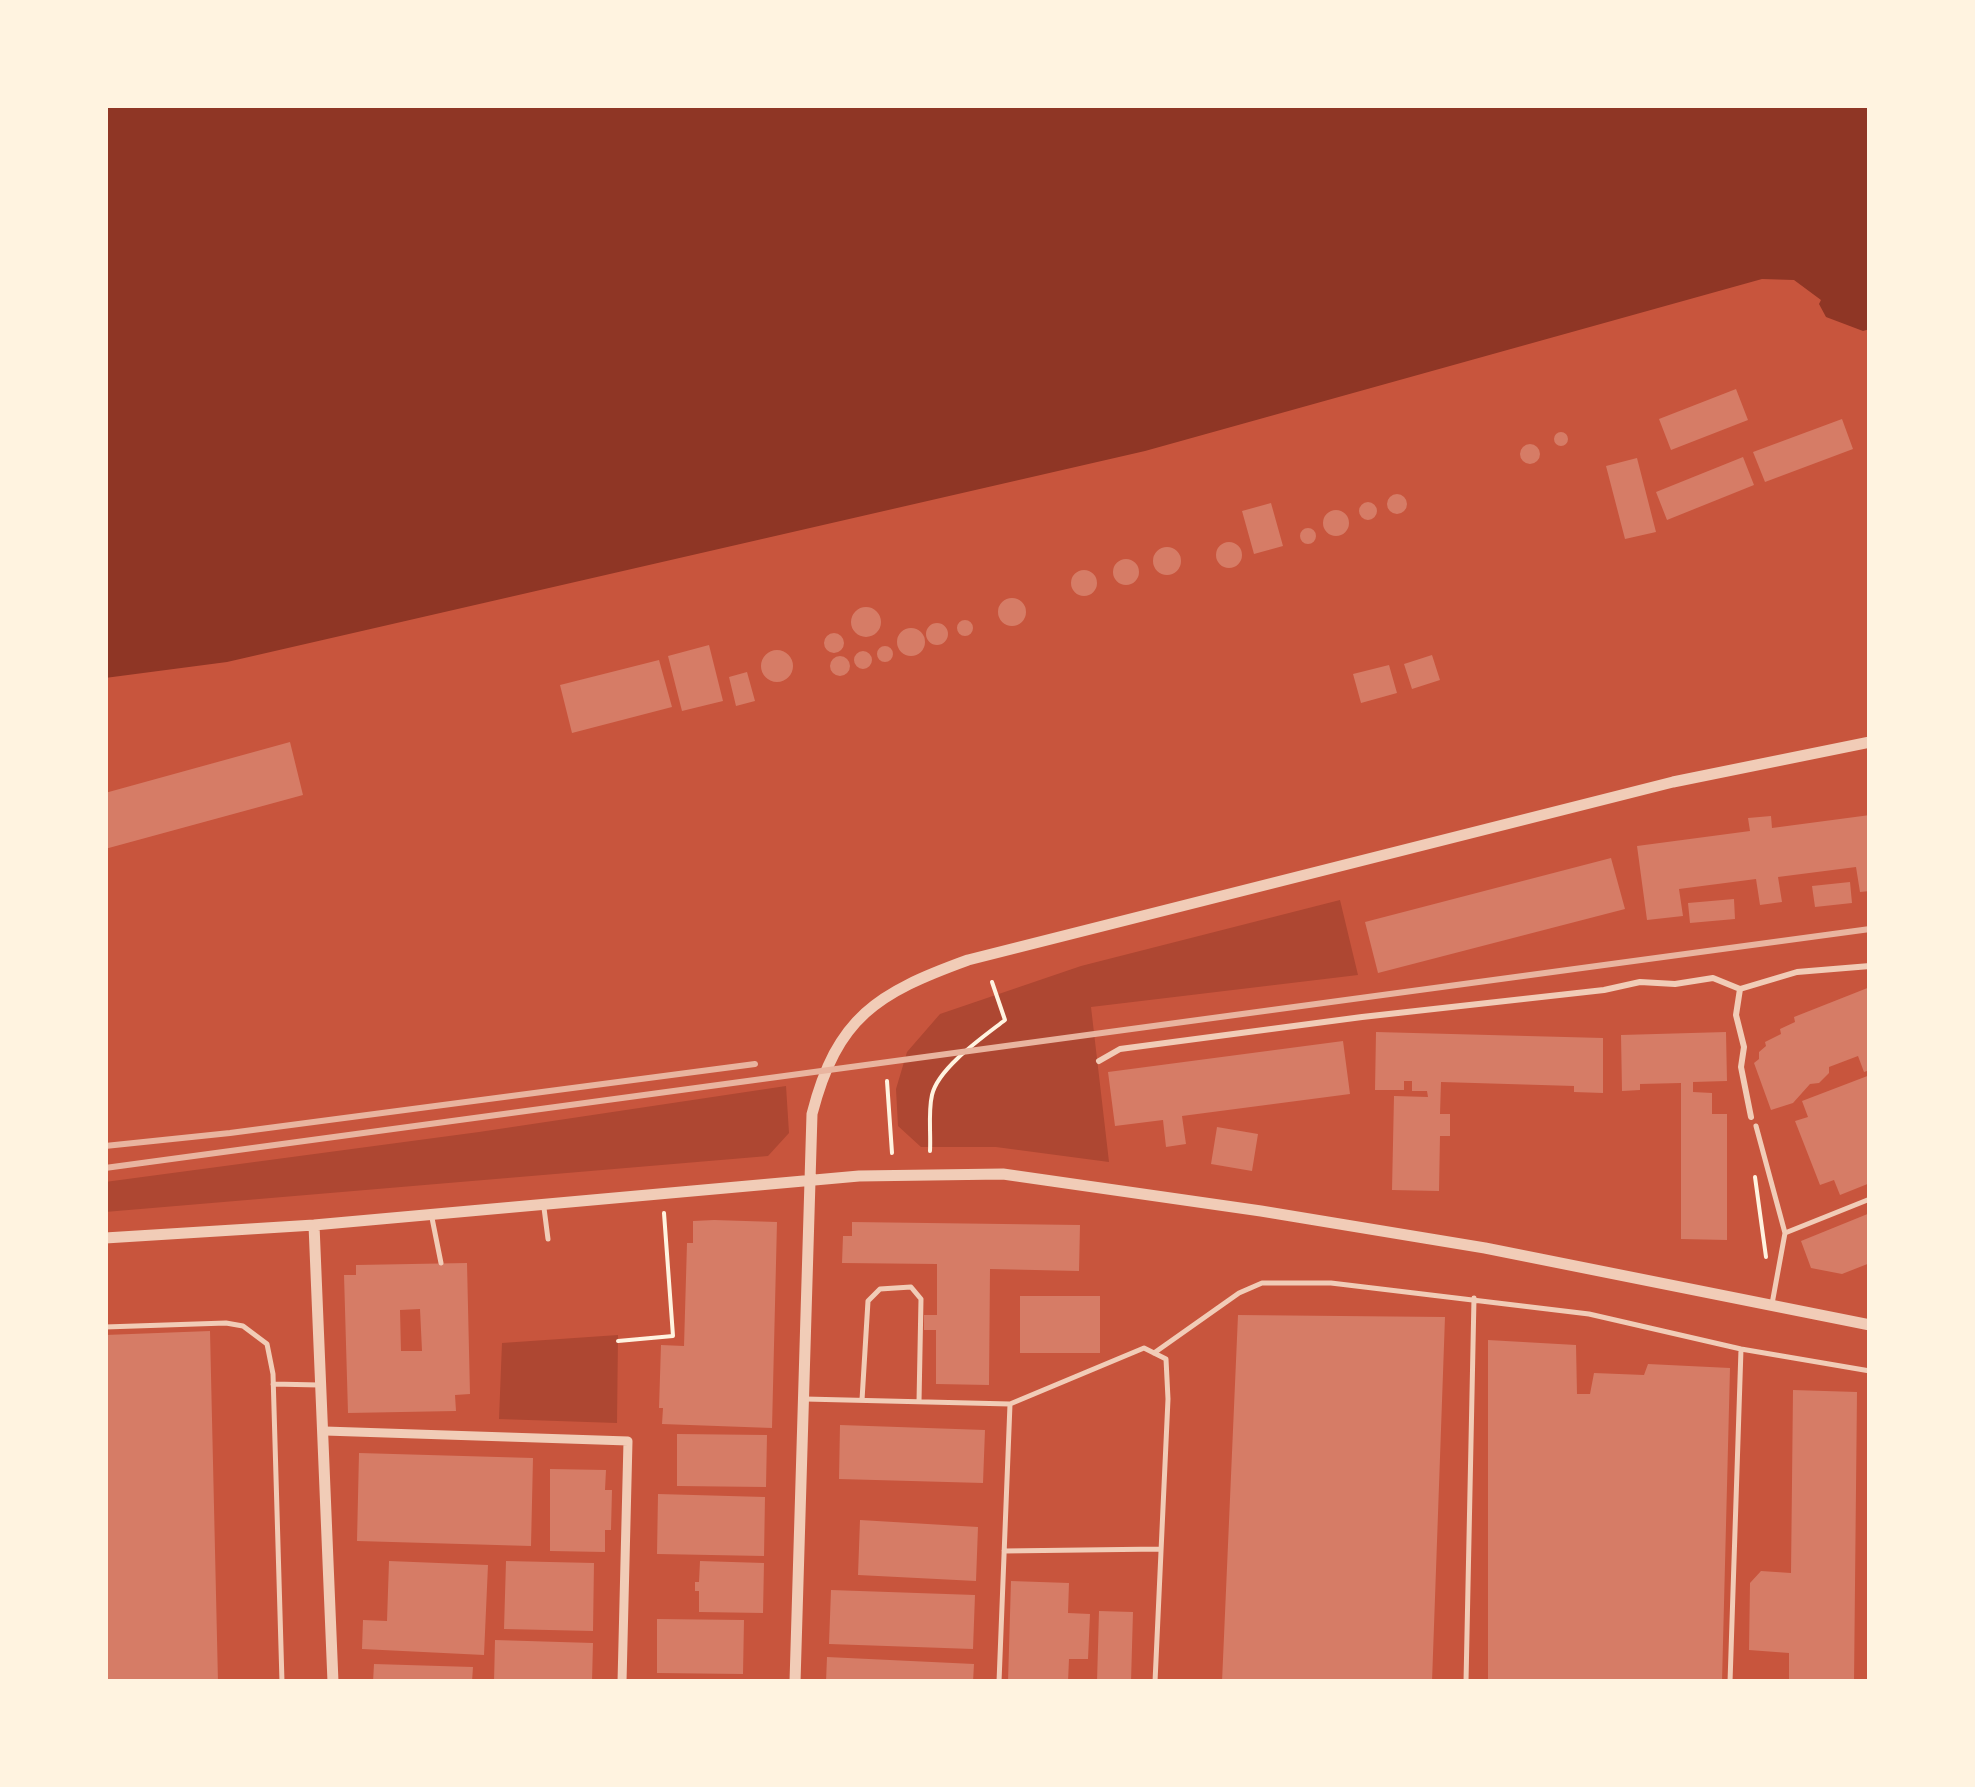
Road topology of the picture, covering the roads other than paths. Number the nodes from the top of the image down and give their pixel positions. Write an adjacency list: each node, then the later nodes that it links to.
1 (1870, 742): 7 (street)
2 (1870, 966): 3 (street)
3 (1740, 989): 4 (street); 5 (street)
4 (1099, 1061)
5 (1751, 1118)
6 (1756, 1126): 12 (lane)
7 (808, 1180): 9 (street); 17 (street); 25 (street)
8 (1870, 1200): 12 (lane)
9 (544, 1205): 10 (street); 14 (lane)
10 (432, 1215): 11 (street); 15 (lane)
11 (314, 1225): 13 (street); 24 (street)
12 (1785, 1233): 17 (lane)
13 (105, 1238)
14 (548, 1240)
15 (441, 1263)
16 (1474, 1298): 20 (lane); 21 (lane); 38 (lane)
17 (1772, 1304): 18 (street)
18 (1870, 1325)
19 (105, 1326): 23 (lane)
20 (1741, 1349): 22 (lane); 39 (lane)
21 (1154, 1353): 28 (lane); 30 (lane)
22 (1870, 1371)
23 (273, 1384): 24 (lane); 32 (lane)
24 (322, 1385): 29 (street)
25 (802, 1399): 26 (lane); 35 (street)
26 (862, 1400): 27 (lane); 27 (lane)
27 (919, 1402): 28 (lane)
28 (1010, 1404): 31 (lane)
29 (325, 1431): 33 (street); 34 (street)
30 (1162, 1549): 31 (lane); 37 (lane)
31 (1004, 1551): 36 (lane)
32 (282, 1682)
33 (333, 1682)
34 (622, 1682)
35 (795, 1682)
36 (999, 1682)
37 (1156, 1682)
38 (1466, 1682)
39 (1730, 1682)

